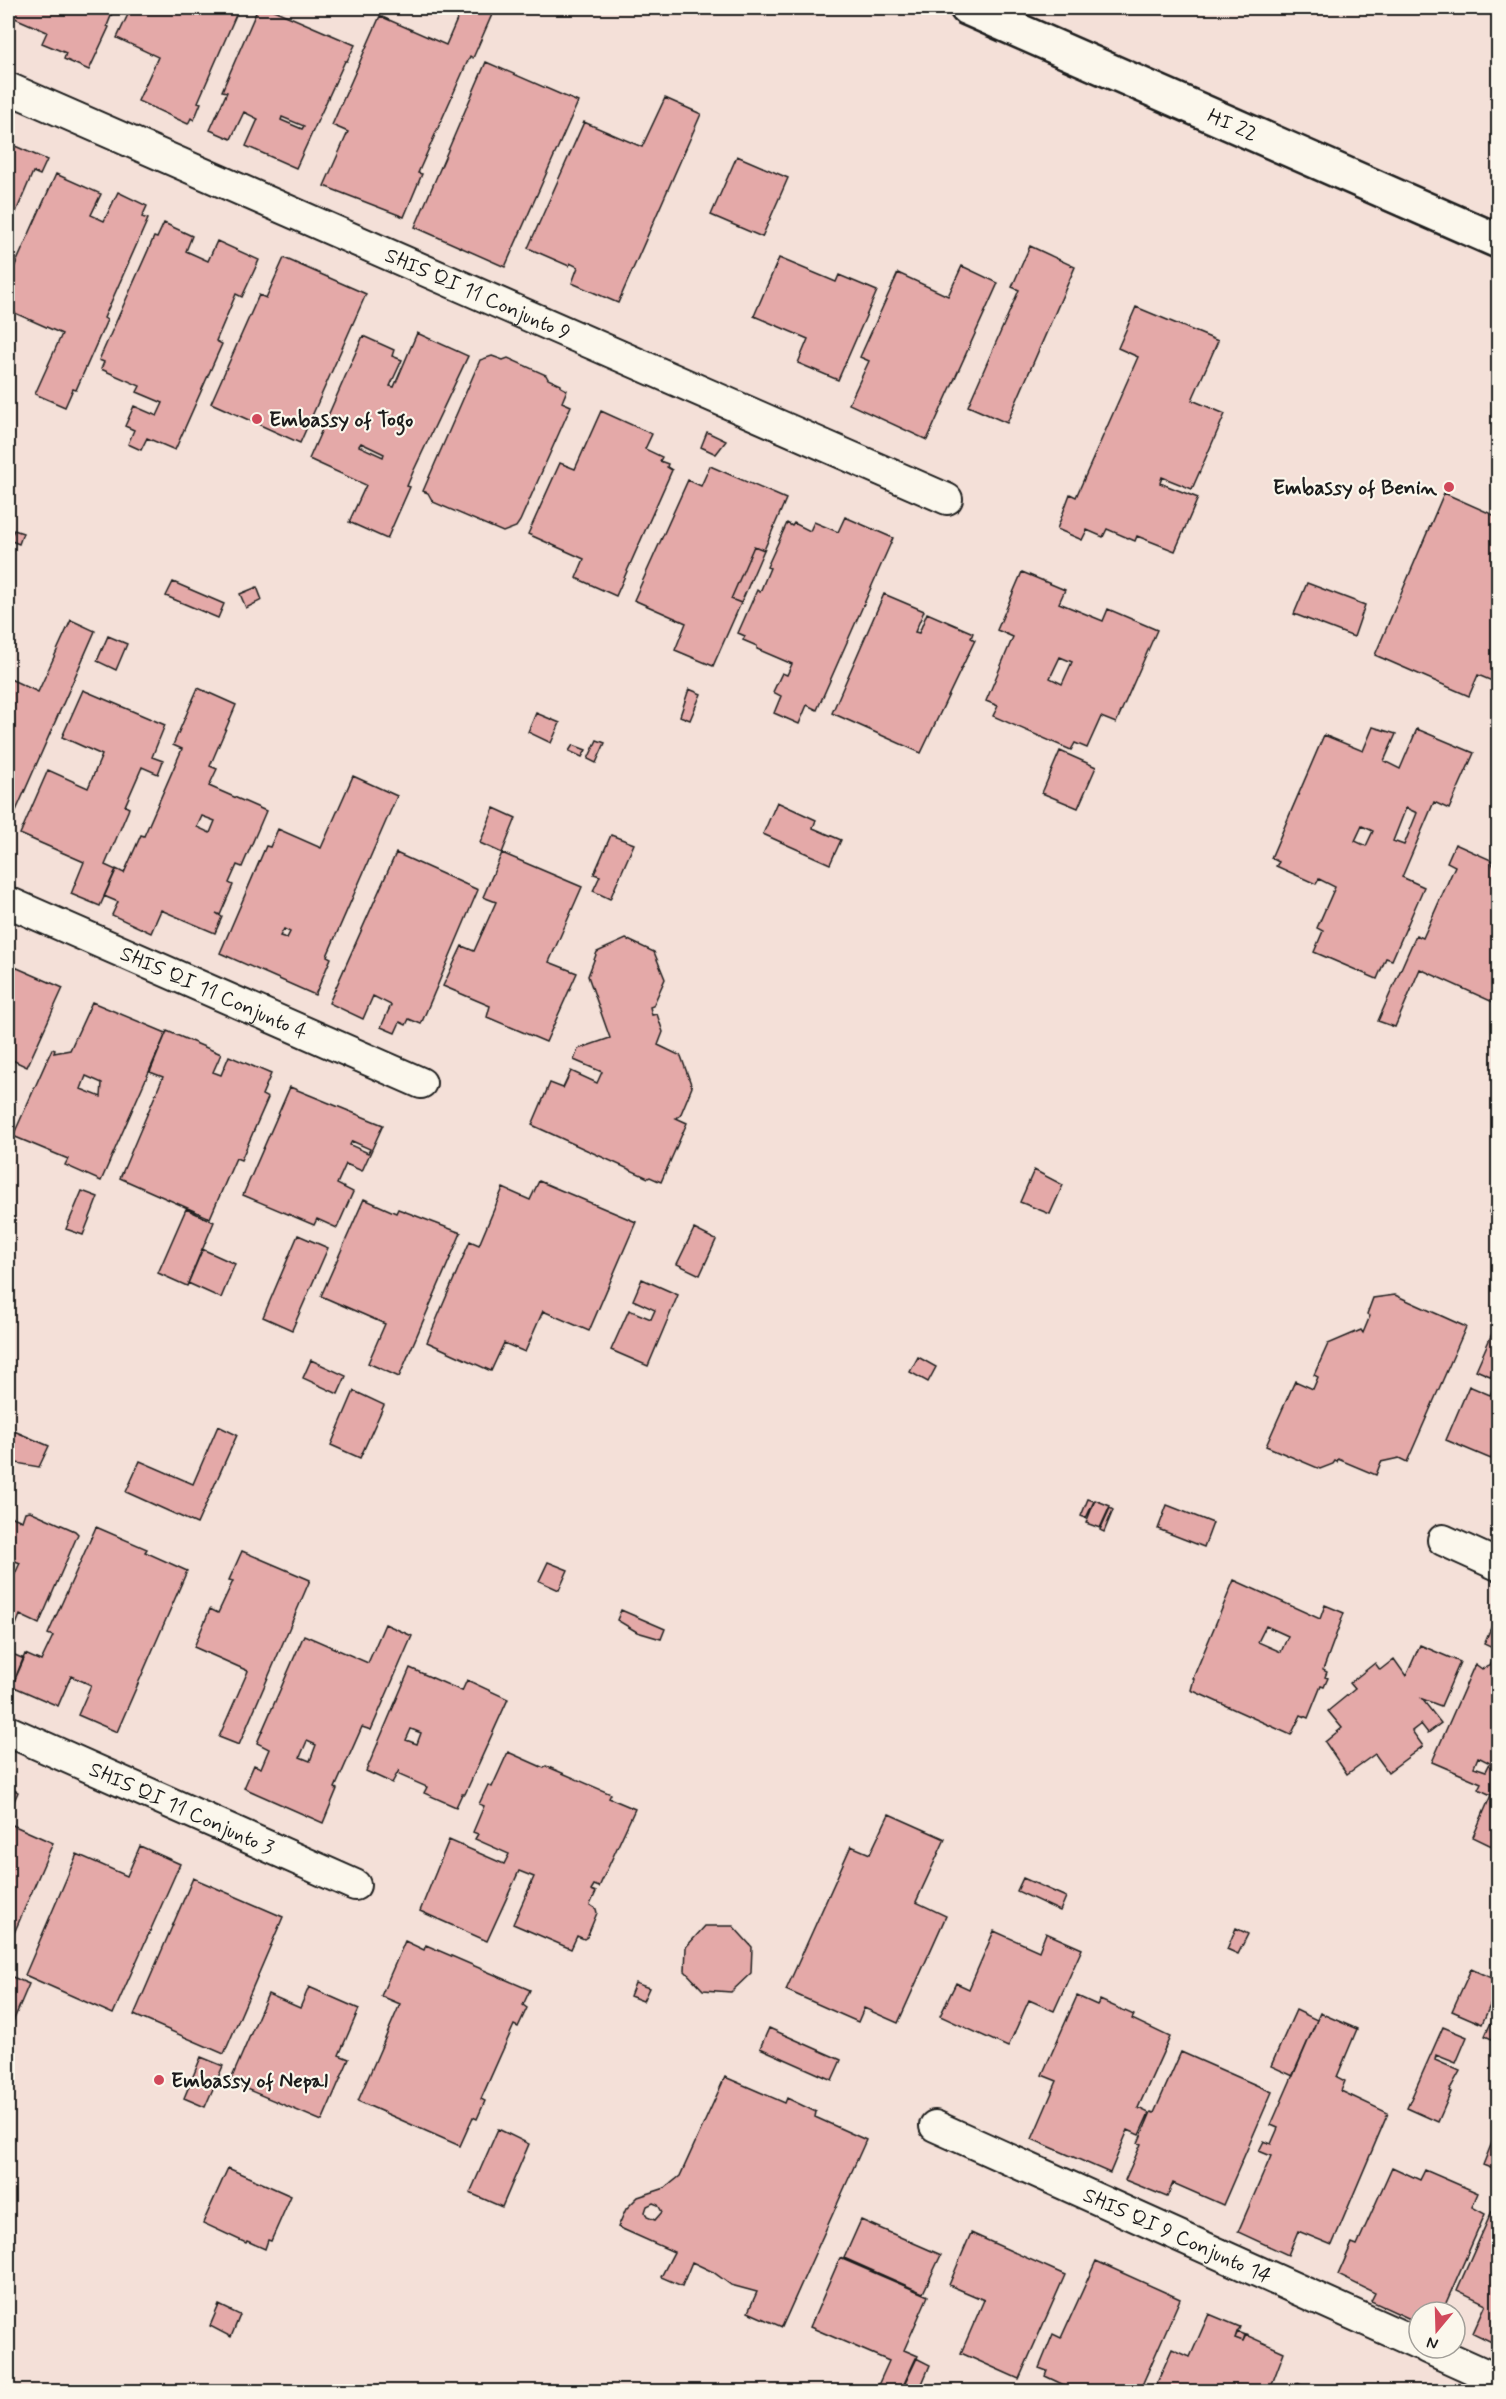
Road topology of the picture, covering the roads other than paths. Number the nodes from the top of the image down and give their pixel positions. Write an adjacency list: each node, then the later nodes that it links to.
1 (967, 8): 3 (street, HI 22)
2 (8, 88): 4 (street, SHIS QI 11 Conjunto 9)
3 (1498, 241)
4 (947, 499)
5 (8, 902): 6 (street, SHIS QI 11 Conjunto 4)
6 (421, 1083)
7 (1443, 1540): 8 (street)
8 (1498, 1565)
9 (8, 1731): 10 (street, SHIS QI 11 Conjunto 3)
10 (355, 1885)
11 (935, 2126): 12 (street, SHIS QI 9 Conjunto 14)
12 (1407, 2339)
13 (1454, 2360): 14 (street)
14 (1498, 2380)

